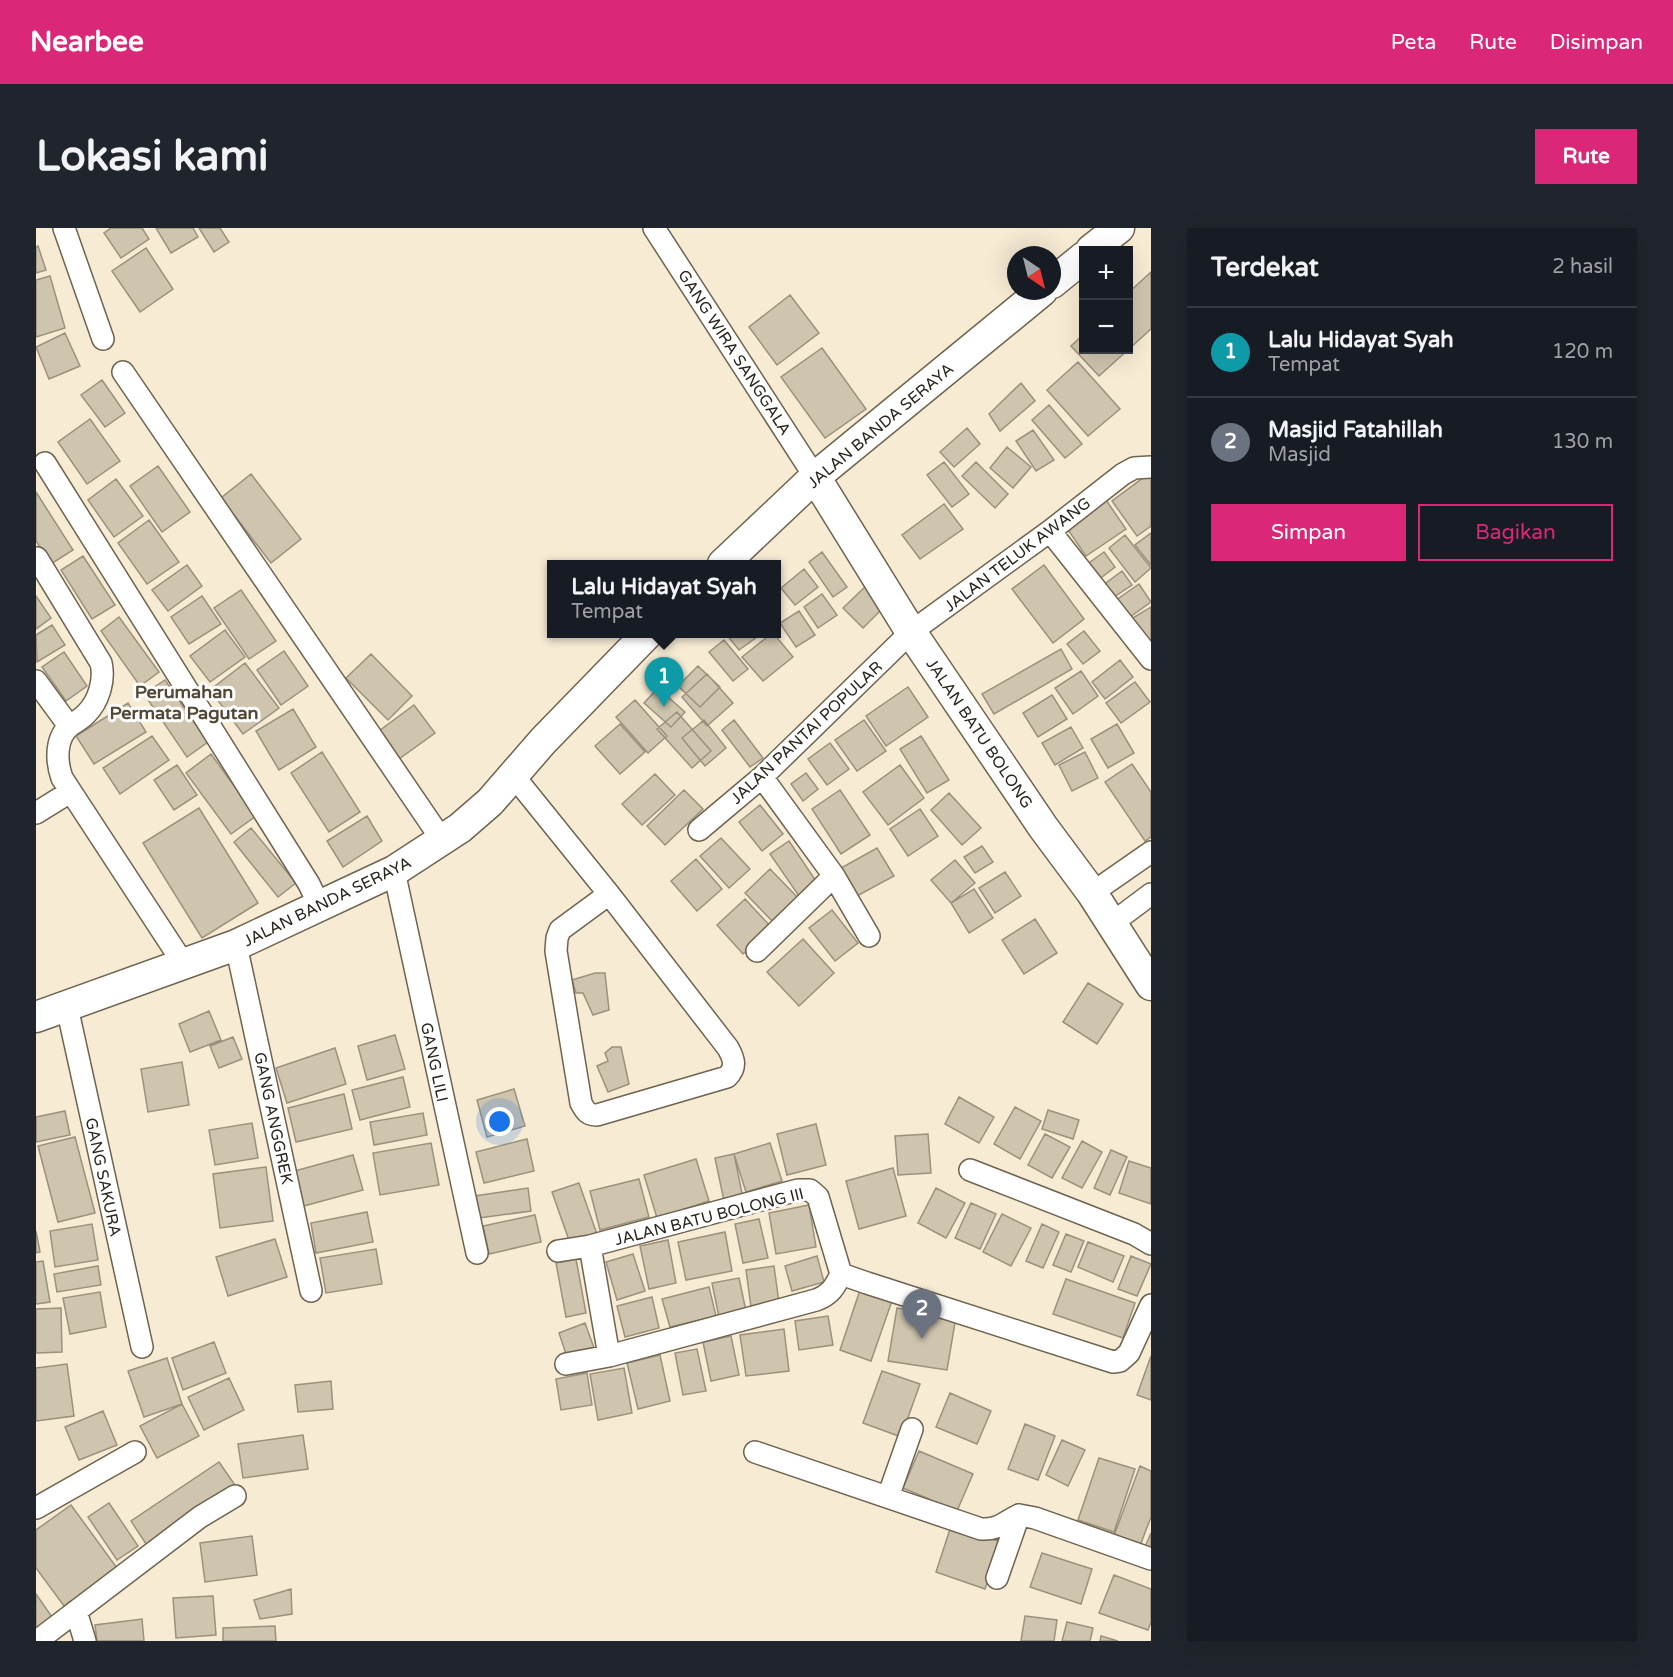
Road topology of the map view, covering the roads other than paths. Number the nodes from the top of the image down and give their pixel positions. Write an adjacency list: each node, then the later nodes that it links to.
1 (64, 228): 8 (street)
2 (654, 228): 12 (street, GANG WIRA SANGGALA)
3 (1119, 228): 4 (street)
4 (1096, 246)
5 (1079, 260): 6 (street)
6 (1061, 275)
7 (1031, 300): 12 (street, JALAN BANDA SERAYA)
8 (103, 339)
9 (123, 372): 26 (street)
10 (45, 463): 33 (street)
11 (1151, 467): 13 (street, JALAN TELUK AWANG)
12 (815, 477): 15 (street, JALAN BANDA SERAYA); 16 (street, JALAN BATU BOLONG)
13 (1050, 531): 16 (street, JALAN TELUK AWANG); 18 (street)
14 (37, 558): 20 (street)
15 (727, 560)
16 (911, 632): 22 (street, JALAN PANTAI POPULAR); 30 (street, JALAN BATU BOLONG)
17 (642, 638): 21 (street, JALAN BANDA SERAYA)
18 (1151, 659)
19 (36, 681): 20 (street)
20 (69, 726): 23 (street)
21 (513, 775): 26 (street, JALAN BANDA SERAYA); 31 (street)
22 (762, 777): 25 (street, JALAN PANTAI POPULAR); 29 (street)
23 (70, 792): 24 (street); 38 (street)
24 (36, 813)
25 (699, 830)
26 (442, 840): 28 (street, JALAN BANDA SERAYA)
27 (1151, 852): 30 (street)
28 (394, 871): 33 (street, JALAN BANDA SERAYA); 46 (street, GANG LILI)
29 (834, 876): 35 (street); 37 (street)
30 (1092, 893): 34 (street, JALAN BATU BOLONG)
31 (609, 894): 31 (street)
32 (1151, 894): 34 (street)
33 (320, 907): 36 (street, JALAN BANDA SERAYA)
34 (1111, 924): 39 (street, JALAN BATU BOLONG)
35 (869, 936)
36 (236, 945): 38 (street, JALAN BANDA SERAYA); 48 (street, GANG ANGGREK)
37 (757, 951)
38 (183, 963): 40 (street, JALAN BANDA SERAYA)
39 (1151, 985)
40 (67, 1007): 41 (street, JALAN BANDA SERAYA); 50 (street, GANG SAKURA)
41 (36, 1017)
42 (970, 1170): 43 (street)
43 (1151, 1244)
44 (590, 1246): 45 (street, JALAN BATU BOLONG III); 47 (street, JALAN BATU BOLONG III); 51 (street)
45 (558, 1251)
46 (477, 1253)
47 (841, 1274): 49 (street); 51 (street)
48 (312, 1291)
49 (1151, 1305)
50 (142, 1347)
51 (609, 1356): 52 (street)
52 (566, 1364)
53 (912, 1429): 57 (street)
54 (135, 1452): 58 (street)
55 (755, 1452): 57 (street)
56 (235, 1496): 62 (street)
57 (888, 1497): 59 (street)
58 (36, 1508)
59 (1019, 1515): 60 (street); 61 (street)
60 (1151, 1559)
61 (997, 1578)
62 (76, 1611): 63 (street); 64 (street)
63 (37, 1641)
64 (85, 1641)

